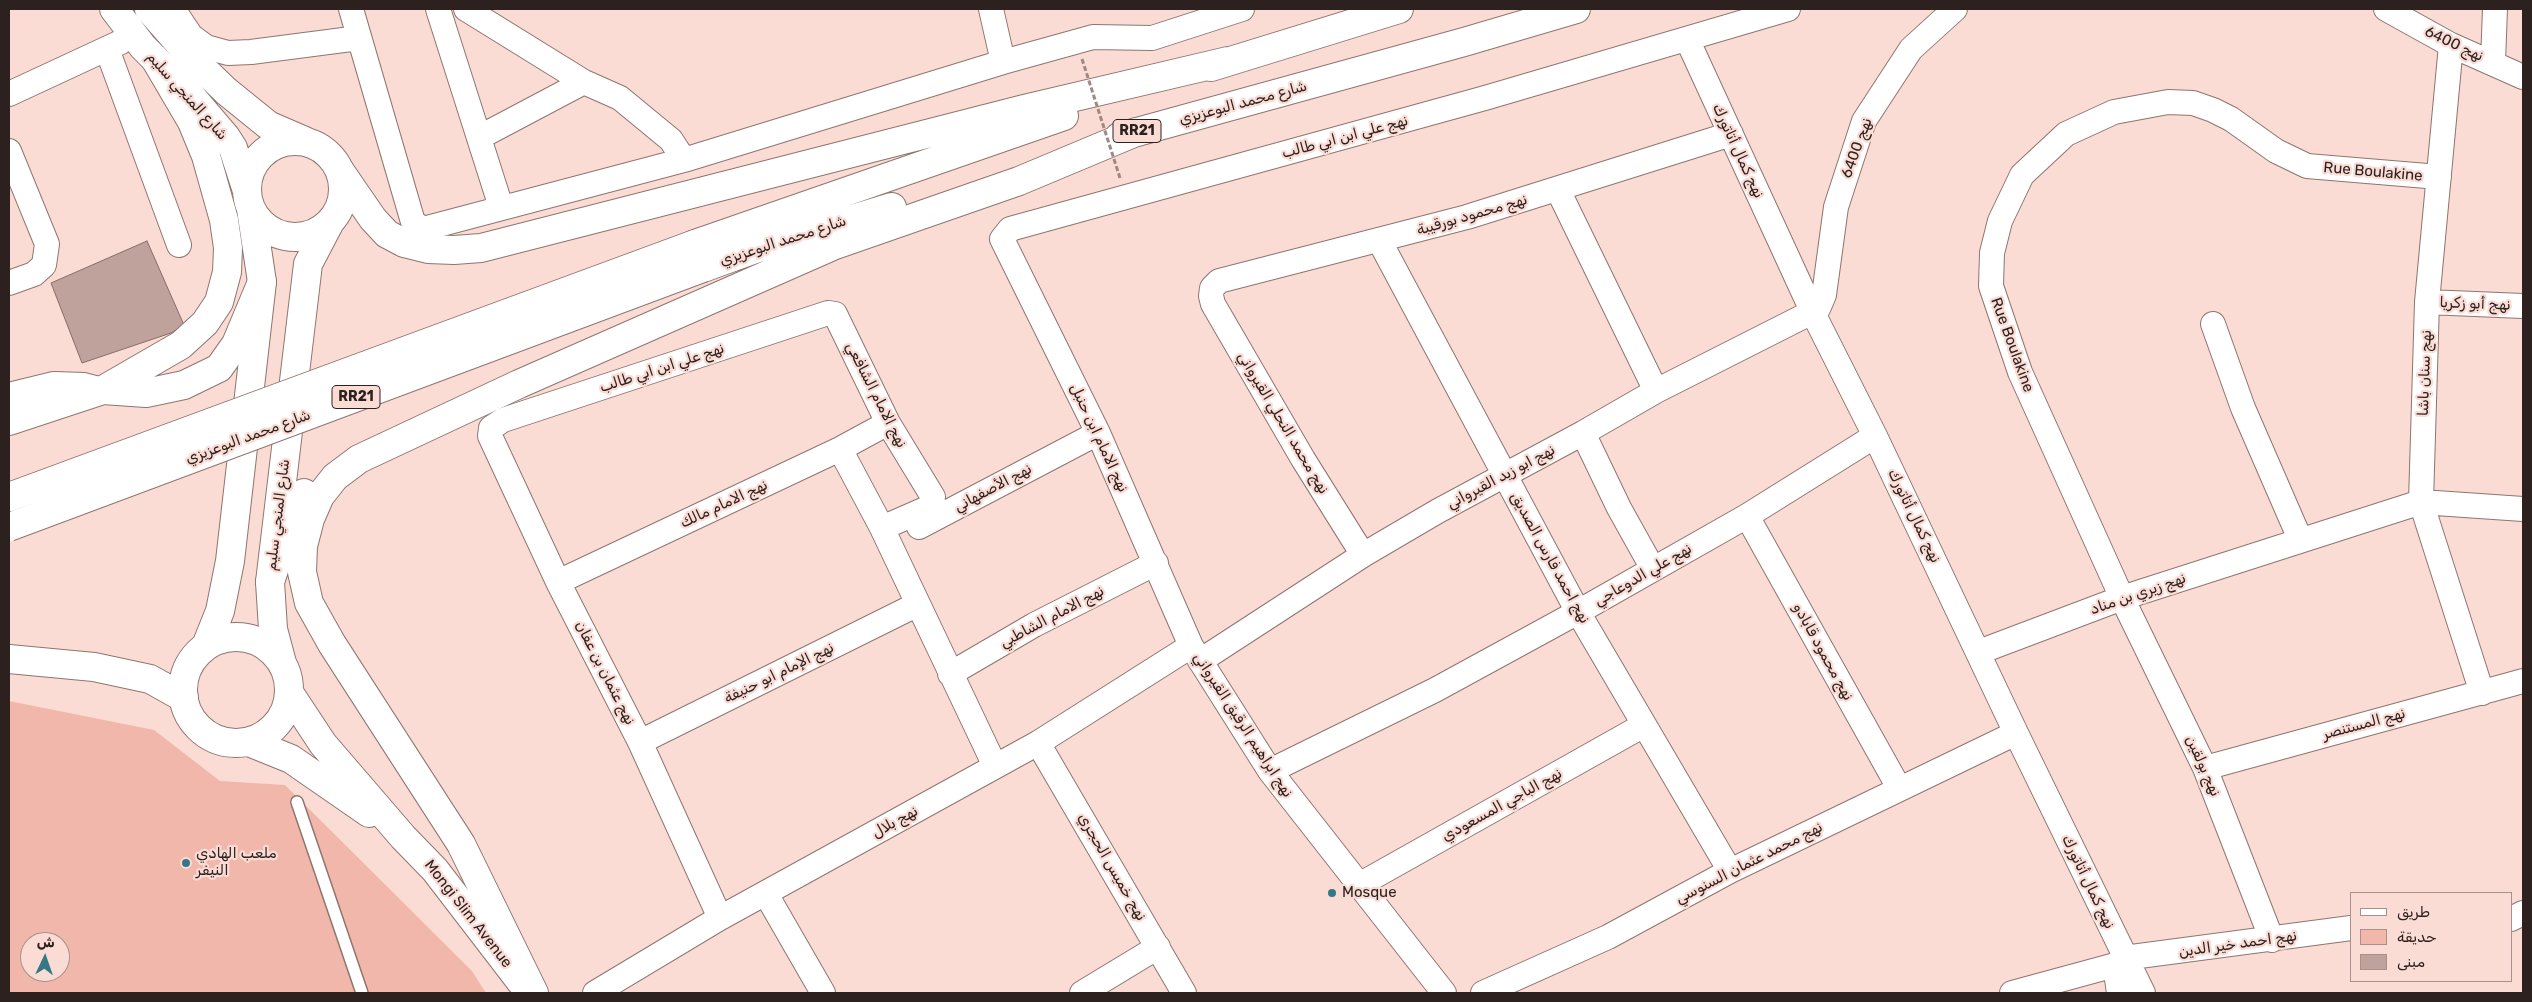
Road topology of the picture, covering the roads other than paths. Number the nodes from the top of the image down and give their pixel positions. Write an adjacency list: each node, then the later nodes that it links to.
1 (114, 9): 15 (main road, شارع المنجي سليم)
2 (150, 9): 30 (main road, شارع المنجي سليم)
3 (173, 9): 16 (street)
4 (351, 9): 16 (street)
5 (438, 9): 29 (street)
6 (466, 9): 25 (street)
7 (991, 9): 22 (street)
8 (1242, 9): 22 (street)
9 (1399, 9): 21 (main road, شارع محمد البوعزيزي / RR21)
10 (1576, 9): 27 (main road, شارع محمد البوعزيزي / RR21)
11 (1788, 9): 17 (street, نهج علي ابن ابي طالب)
12 (1955, 9): 48 (street, نهج 6400)
13 (2386, 9): 18 (street, نهج 6400)
14 (2495, 9): 23 (street)
15 (133, 36): 19 (street); 20 (main road, شارع المنجي سليم)
16 (359, 38): 37 (street)
17 (1687, 39): 28 (street, نهج كمال أتاتورك); 39 (street, نهج علي ابن ابي طالب)
18 (2451, 45): 23 (street, نهج 6400); 34 (street, نهج سنان باشا)
19 (107, 49): 26 (street); 41 (street)
20 (155, 59): 36 (main road, شارع المنجي سليم); 52 (main road)
21 (1228, 61): 33 (main road); 42 (main road, شارع محمد البوعزيزي / RR21)
22 (1003, 62): 32 (street)
23 (2493, 62): 24 (street, نهج 6400)
24 (2523, 77)
25 (584, 82): 29 (street); 32 (street)
26 (9, 94)
27 (1136, 132): 42 (main road, شارع محمد البوعزيزي / RR21); 51 (main road)
28 (1730, 134): 35 (street, نهج محمود بورقيبة); 48 (street, نهج كمال أتاتورك)
29 (480, 137): 37 (street)
30 (310, 144): 33 (main road, شارع المنجي سليم); 36 (main road, شارع المنجي سليم)
31 (9, 151): 44 (street)
32 (684, 160): 37 (street)
33 (340, 171): 38 (main road, شارع المنجي سليم)
34 (2439, 178): 46 (street, نهج سنان باشا); 75 (street, Rue Boulakine)
35 (1558, 190): 40 (street, نهج محمود بورقيبة); 53 (street)
36 (249, 200): 38 (main road, شارع المنجي سليم); 43 (main road, شارع المنجي سليم)
37 (501, 207)
38 (330, 222): 73 (main road, شارع المنجي سليم)
39 (1004, 234): 58 (street, نهج الامام ابن حنبل)
40 (1379, 240): 45 (street, نهج محمود بورقيبة); 62 (street, نهج احمد فارس الصديق)
41 (179, 245)
42 (699, 256): 63 (main road, شارع محمد البوعزيزي / RR21, bridge); 67 (main road, شارع محمد البوعزيزي / RR21, bridge)
43 (262, 282): 52 (main road); 78 (main road, شارع المنجي سليم)
44 (9, 283)
45 (1212, 288): 70 (street, نهج محمد النحلي القيرواني)
46 (2427, 302): 47 (street, نهج أبو زكريا); 64 (street, نهج سنان باشا)
47 (2523, 306)
48 (1813, 313): 53 (street, نهج ابو زيد القيرواني); 60 (street, نهج كمال أتاتورك)
49 (835, 314): 56 (street, نهج الامام الشافعي); 57 (street, نهج علي ابن ابي طالب)
50 (2213, 324): 69 (street)
51 (519, 384): 73 (main road); 109 (main road)
52 (103, 390): 54 (street); 55 (main road)
53 (1656, 391): 59 (street, نهج ابو زيد القيرواني)
54 (9, 395)
55 (9, 422)
56 (888, 423): 61 (street, نهج الامام مالك); 68 (street, نهج الامام الشافعي)
57 (491, 428): 74 (street, نهج عثمان بن عفان)
58 (1098, 433): 68 (street, نهج الأصفهاني); 71 (street, نهج الامام ابن حنبل)
59 (1584, 434): 62 (street, نهج ابو زيد القيرواني); 72 (street)
60 (1876, 436): 66 (street, نهج علي الدوعاجي); 79 (street, نهج كمال أتاتورك)
61 (840, 449): 68 (street); 74 (street, نهج الامام مالك)
62 (1504, 474): 70 (street, نهج ابو زيد القيرواني); 77 (street, نهج احمد فارس الصديق)
63 (9, 497)
64 (2421, 502): 65 (street, نهج زيري بن مناد); 69 (street, نهج زيري بن مناد); 85 (street, نهج سنان باشا)
65 (2523, 509)
66 (1747, 516): 72 (street, نهج علي الدوعاجي); 96 (street, نهج محمود قابادو)
67 (9, 527)
68 (885, 536): 76 (street)
69 (2300, 540): 75 (street, نهج زيري بن مناد)
70 (1363, 555): 80 (street, نهج ابو زيد القيرواني)
71 (1156, 563): 80 (street, نهج الامام ابن حنبل); 83 (street, نهج الامام الشاطبي)
72 (1654, 569): 77 (street, نهج علي الدوعاجي)
73 (270, 582): 82 (main road, شارع المنجي سليم)
74 (558, 582): 91 (street, نهج عثمان بن عفان)
75 (2122, 598): 79 (street, نهج زيري بن مناد); 94 (street, نهج بولقين)
76 (918, 604): 83 (street); 91 (street, نهج الإمام ابو حنيفة)
77 (1578, 612): 88 (street, نهج احمد فارس الصديق); 95 (street, نهج علي الدوعاجي)
78 (206, 646): 82 (main road, شارع المنجي سليم); 87 (main road, شارع المنجي سليم)
79 (1979, 652): 89 (street, نهج كمال أتاتورك)
80 (1195, 653): 92 (street, نهج بلال); 95 (street, نهج ابراهيم الرقيق القيرواني)
81 (9, 659): 87 (main road)
82 (282, 663): 86 (main road, شارع المنجي سليم)
83 (950, 674): 93 (street)
84 (2523, 681): 85 (street, نهج المستنصر)
85 (2482, 693): 94 (street, نهج المستنصر)
86 (290, 694): 90 (main road); 98 (main road, شارع المنجي سليم)
87 (184, 698): 90 (main road, شارع المنجي سليم)
88 (1644, 725): 99 (street, نهج احمد فارس الصديق); 100 (street, نهج الباجي المسعودي)
89 (2016, 733): 96 (street, نهج محمد عثمان السنوسي); 106 (street, نهج كمال أتاتورك)
90 (249, 742): 98 (main road, شارع المنجي سليم)
91 (640, 742): 102 (street, نهج عثمان بن عفان)
92 (1038, 742): 93 (street, نهج بلال); 105 (street, نهج خميس الحجري)
93 (995, 766): 101 (street, نهج بلال)
94 (2205, 768): 104 (street, نهج بولقين)
95 (1270, 771): 100 (street, نهج ابراهيم الرقيق القيرواني)
96 (1899, 788): 99 (street, نهج محمد عثمان السنوسي)
97 (297, 802): 107 (lane)
98 (403, 837): 108 (main road, Mongi Slim Avenue)
99 (1730, 871): 115 (street, نهج محمد عثمان السنوسي)
100 (1359, 885): 114 (street, نهج ابراهيم الرقيق القيرواني)
101 (766, 894): 102 (street, نهج بلال); 111 (street)
102 (720, 918): 110 (street, نهج بلال)
103 (2350, 928): 104 (street, نهج احمد خير الدين)
104 (2272, 940): 106 (street, نهج احمد خير الدين)
105 (1158, 947): 112 (street); 113 (street, نهج خميس الحجري)
106 (2120, 962): 116 (street, نهج احمد خير الدين); 117 (street); 118 (street, نهج كمال أتاتورك)
107 (362, 993)
108 (530, 993)
109 (534, 993)
110 (595, 993)
111 (823, 993)
112 (1082, 993)
113 (1184, 993)
114 (1444, 993)
115 (1483, 993)
116 (2012, 993)
117 (2119, 993)
118 (2143, 993)

